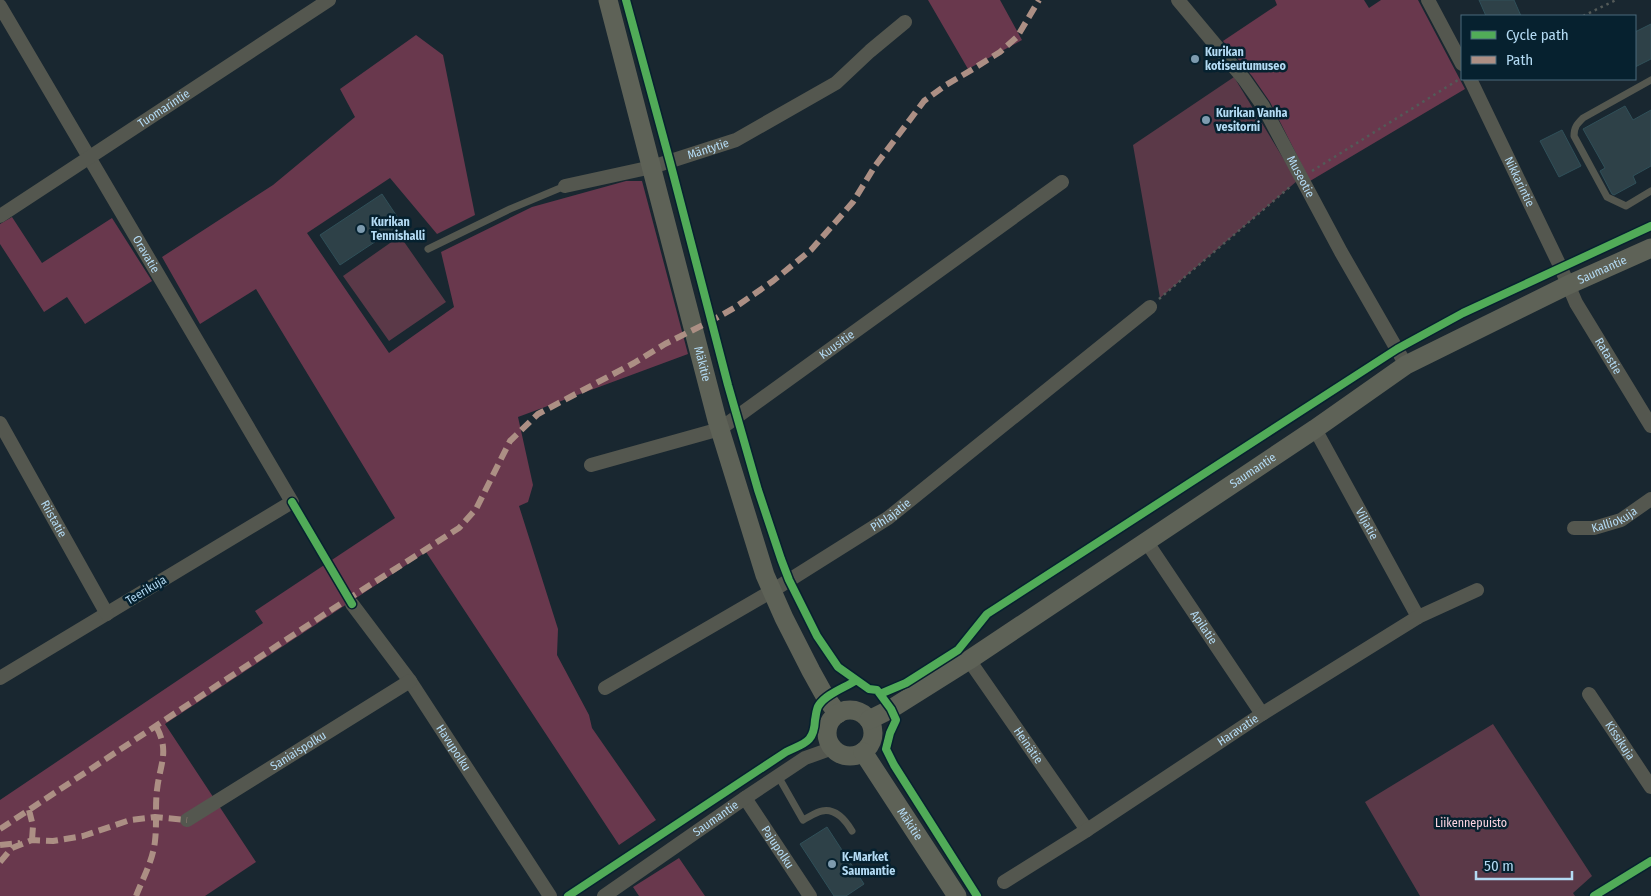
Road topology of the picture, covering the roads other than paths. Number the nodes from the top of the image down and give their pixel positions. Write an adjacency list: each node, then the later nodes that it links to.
1 (329, 0): 10 (street, Tuomarintie)
2 (608, 0): 11 (street, Mäkitie)
3 (1178, 0): 20 (street, Museotie)
4 (1428, 0): 7 (street)
5 (0, 6): 10 (street, Oravatie)
6 (905, 22): 11 (street, Mäntytie)
7 (1461, 62)
8 (1470, 80): 18 (street, Nikkarintie)
9 (1651, 80): 14 (lane)
10 (90, 158): 15 (street, Tuomarintie); 27 (street, Oravatie)
11 (652, 167): 13 (street, Mäntytie); 23 (street, Mäkitie)
12 (1062, 182): 23 (street, Kuusitie)
13 (565, 186): 16 (lane, Mäntytie)
14 (1651, 191)
15 (0, 216)
16 (428, 248)
17 (1651, 248): 18 (street, Saumantie)
18 (1568, 285): 20 (street, Saumantie); 22 (street, Ratastie)
19 (1150, 307): 31 (street, Pihlajatie)
20 (1406, 365): 24 (street, Saumantie)
21 (0, 423): 33 (street, Riistatie)
22 (1651, 426)
23 (720, 429): 25 (street, Kuusitie); 31 (street, Mäkitie)
24 (1315, 429): 29 (street, Saumantie); 34 (street, Viljatie)
25 (591, 465)
26 (1651, 499): 28 (street, Kalliokuja)
27 (292, 502): 33 (street, Teerikuja)
28 (1574, 528)
29 (1146, 541): 35 (street, Saumantie); 41 (street, Apilatie)
30 (1477, 590): 34 (street, Haravatie)
31 (772, 591): 38 (street, Pihlajatie); 40 (street, Mäkitie)
32 (352, 604): 37 (street, Havupolku)
33 (107, 614): 36 (street, Teerikuja)
34 (1418, 617): 41 (street, Haravatie)
35 (968, 660): 42 (street, Saumantie); 49 (street, Heinätie)
36 (0, 678)
37 (410, 681): 48 (street, Saniaispolku); 52 (street, Havupolku)
38 (605, 688)
39 (1589, 694): 46 (street, Kissikuja)
40 (838, 714): 42 (street); 43 (street)
41 (1262, 714): 49 (street, Haravatie)
42 (869, 720): 44 (street)
43 (833, 748): 44 (street); 45 (street, Saumantie)
44 (863, 752): 55 (street, Mäkitie)
45 (778, 776): 47 (street, Saumantie); 50 (lane)
46 (1651, 787)
47 (745, 798): 53 (street, Saumantie); 54 (street, Pajupolku)
48 (187, 820)
49 (1087, 830): 51 (street, Haravatie)
50 (852, 831)
51 (1004, 882)
52 (550, 896)
53 (604, 896)
54 (810, 896)
55 (957, 896)

